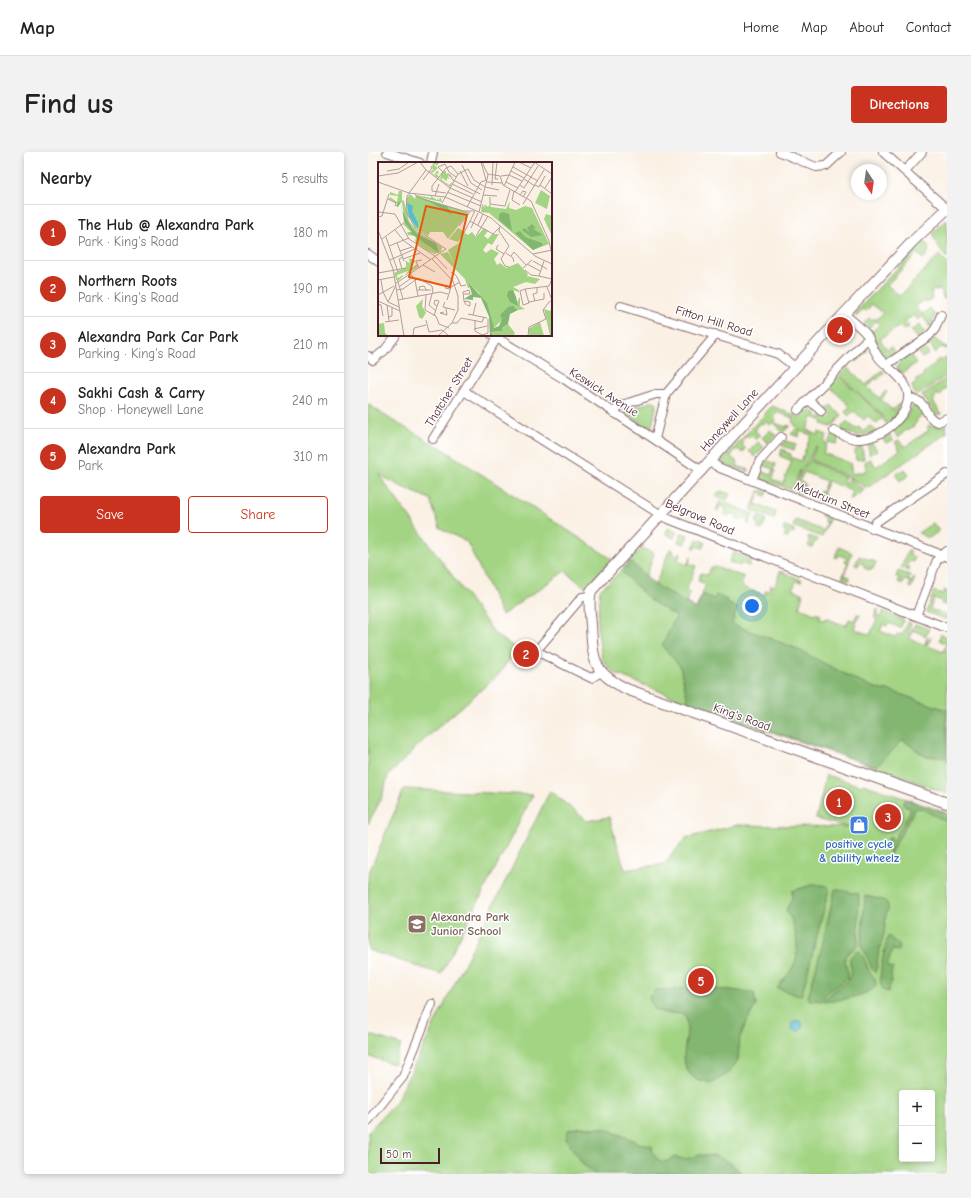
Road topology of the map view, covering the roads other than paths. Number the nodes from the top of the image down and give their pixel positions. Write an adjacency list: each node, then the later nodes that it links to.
1 (387, 152): 7 (street)
2 (433, 152): 8 (street)
3 (780, 152): 4 (street)
4 (841, 152)
5 (883, 152): 9 (street)
6 (922, 152): 9 (street)
7 (417, 162)
8 (431, 162)
9 (905, 171): 10 (street)
10 (947, 209): 14 (street, Honeywell Lane)
11 (368, 254): 12 (street)
12 (378, 261)
13 (621, 306): 16 (street, Fitton Hill Road)
14 (844, 314): 19 (street); 22 (street, Honeywell Lane)
15 (941, 314): 21 (street)
16 (715, 334): 22 (street, Fitton Hill Road); 24 (street)
17 (494, 337): 23 (street, Thatcher Street); 29 (street, Keswick Avenue)
18 (395, 338): 20 (street)
19 (869, 339): 21 (street); 26 (street)
20 (368, 356)
21 (886, 365): 25 (street)
22 (796, 367): 35 (street, Honeywell Lane)
23 (464, 390): 33 (street, Thatcher Street); 39 (street, Belgrave Road)
24 (666, 394): 29 (street); 34 (street)
25 (908, 398): 30 (street); 31 (street)
26 (808, 399): 27 (street); 28 (street)
27 (798, 410)
28 (820, 411)
29 (614, 413): 34 (street, Keswick Avenue)
30 (947, 418)
31 (834, 431)
32 (781, 437): 38 (street)
33 (433, 439)
34 (655, 440): 36 (street, Keswick Avenue)
35 (710, 462): 36 (street, Honeywell Lane); 38 (street, Meldrum Street)
36 (702, 470): 39 (street, Honeywell Lane)
37 (947, 474): 40 (street)
38 (752, 480): 40 (street, Meldrum Street)
39 (665, 517): 42 (street, Honeywell Lane); 43 (street, Belgrave Road)
40 (872, 529): 41 (street, Meldrum Street)
41 (945, 555): 43 (street)
42 (590, 596): 45 (street); 45 (street, Honeywell Lane)
43 (916, 616): 44 (street, Belgrave Road)
44 (947, 628)
45 (601, 672): 46 (street, King's Road)
46 (947, 803)
47 (432, 1004): 48 (street)
48 (368, 1121)

